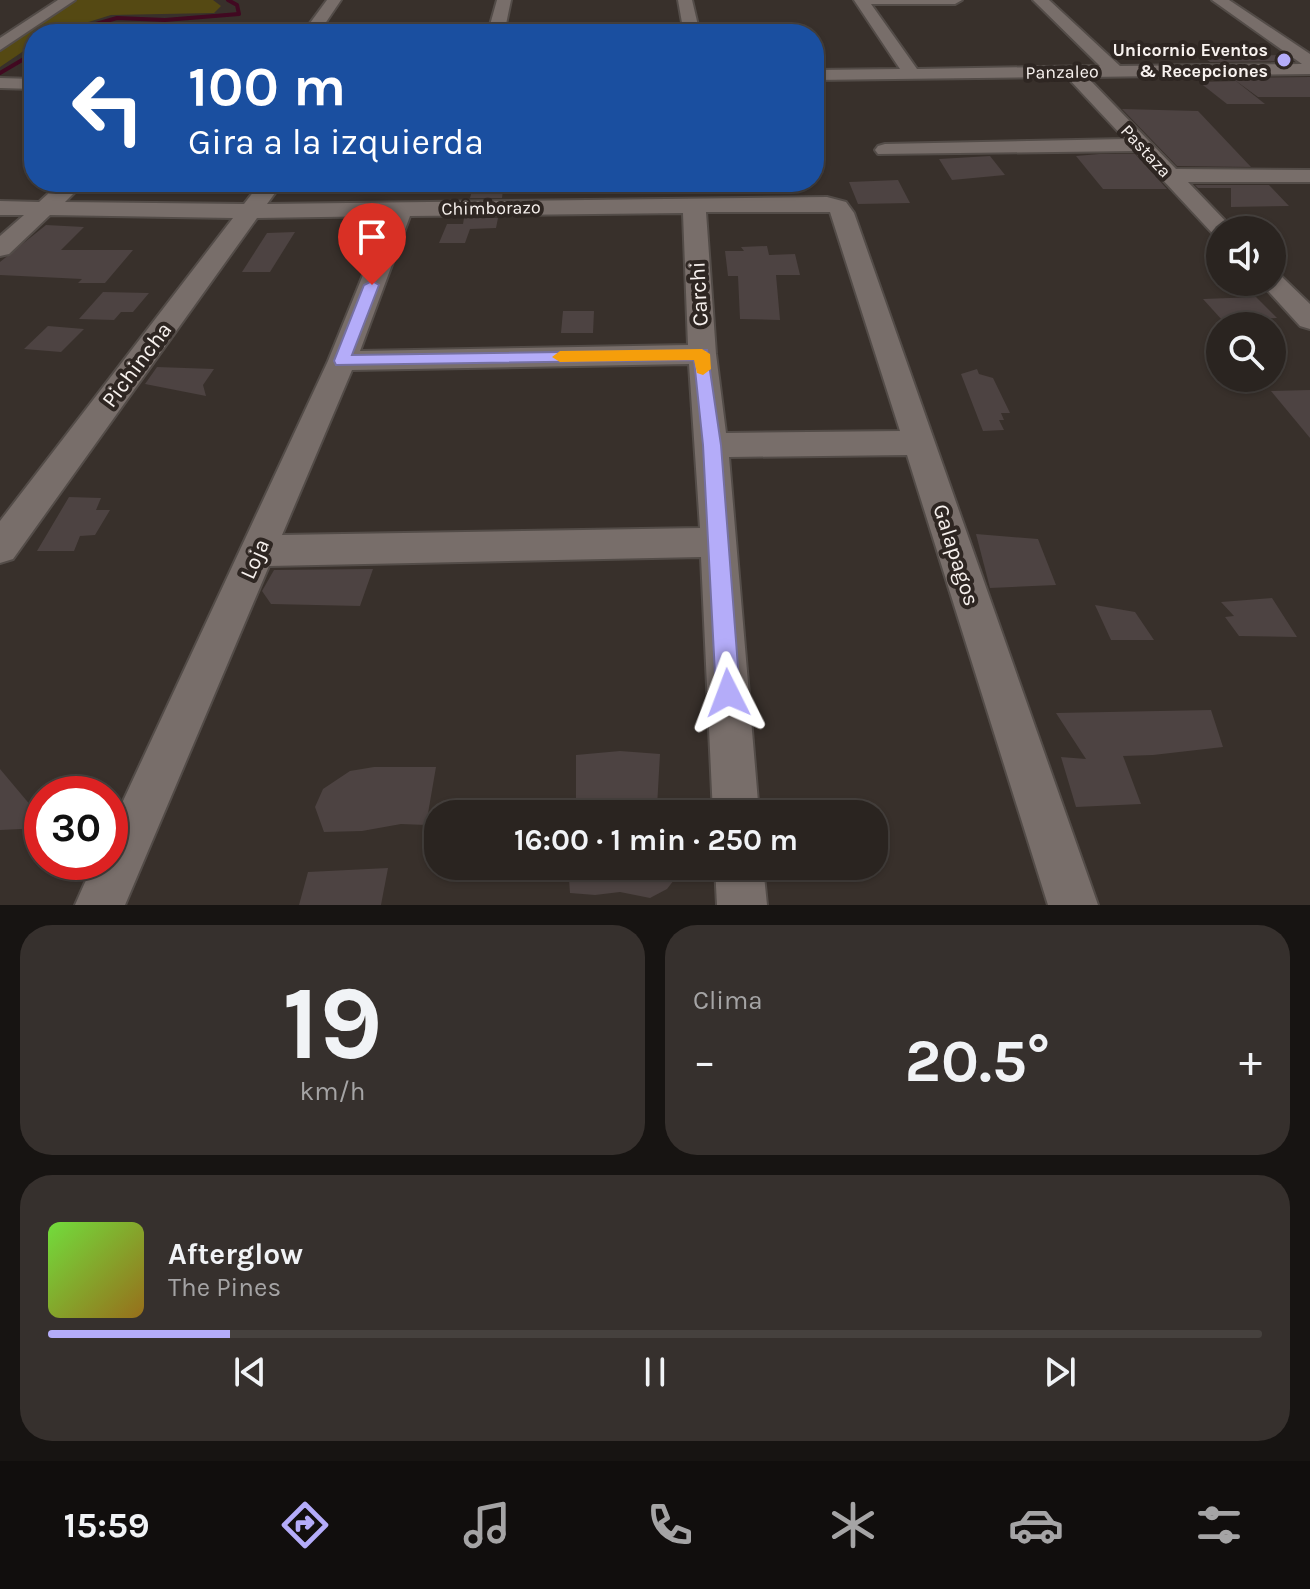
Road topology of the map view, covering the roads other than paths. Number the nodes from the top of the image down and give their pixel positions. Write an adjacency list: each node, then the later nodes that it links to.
1 (68, 0): 9 (street)
2 (334, 0): 10 (street)
3 (504, 0): 11 (street)
4 (685, 0): 12 (street)
5 (861, 0): 6 (street); 19 (street)
6 (955, 0)
7 (1040, 0): 17 (street)
8 (1219, 0): 15 (street)
9 (32, 24)
10 (317, 24)
11 (494, 24)
12 (690, 24)
13 (24, 29): 14 (street)
14 (0, 45)
15 (1310, 62)
16 (1310, 69): 17 (street, Panzaleo)
17 (1115, 71): 18 (street, Panzaleo)
18 (1072, 72): 19 (street, Panzaleo); 23 (street, Pastaza)
19 (912, 74): 20 (street, Panzaleo)
20 (824, 75)
21 (2, 83): 22 (street)
22 (24, 84)
23 (1141, 145): 24 (street); 25 (street, Pastaza)
24 (885, 150)
25 (1169, 175): 26 (street); 35 (street, Pastaza)
26 (1310, 176)
27 (62, 192): 32 (street)
28 (265, 192): 34 (street, Pichincha)
29 (694, 205): 30 (street, Chimborazo); 33 (street, Chimborazo); 39 (street, Carchi)
30 (838, 207): 41 (street, Galapagos)
31 (0, 208): 32 (street, Chimborazo)
32 (44, 208): 34 (street, Chimborazo); 36 (street)
33 (401, 209): 34 (street, Chimborazo); 40 (street, Loja)
34 (251, 211): 44 (street, Pichincha)
35 (1209, 216)
36 (0, 249)
37 (1286, 295): 38 (street)
38 (1310, 320)
39 (702, 354): 40 (street); 42 (street, Carchi)
40 (342, 361): 45 (street, Loja)
41 (919, 443): 42 (street); 50 (street, Galapagos)
42 (712, 445): 43 (street, Carchi)
43 (719, 542): 45 (street); 46 (street, Carchi)
44 (0, 548)
45 (258, 551): 48 (street, Loja)
46 (735, 800)
47 (740, 880): 49 (street)
48 (100, 905)
49 (742, 905)
50 (1073, 905)

